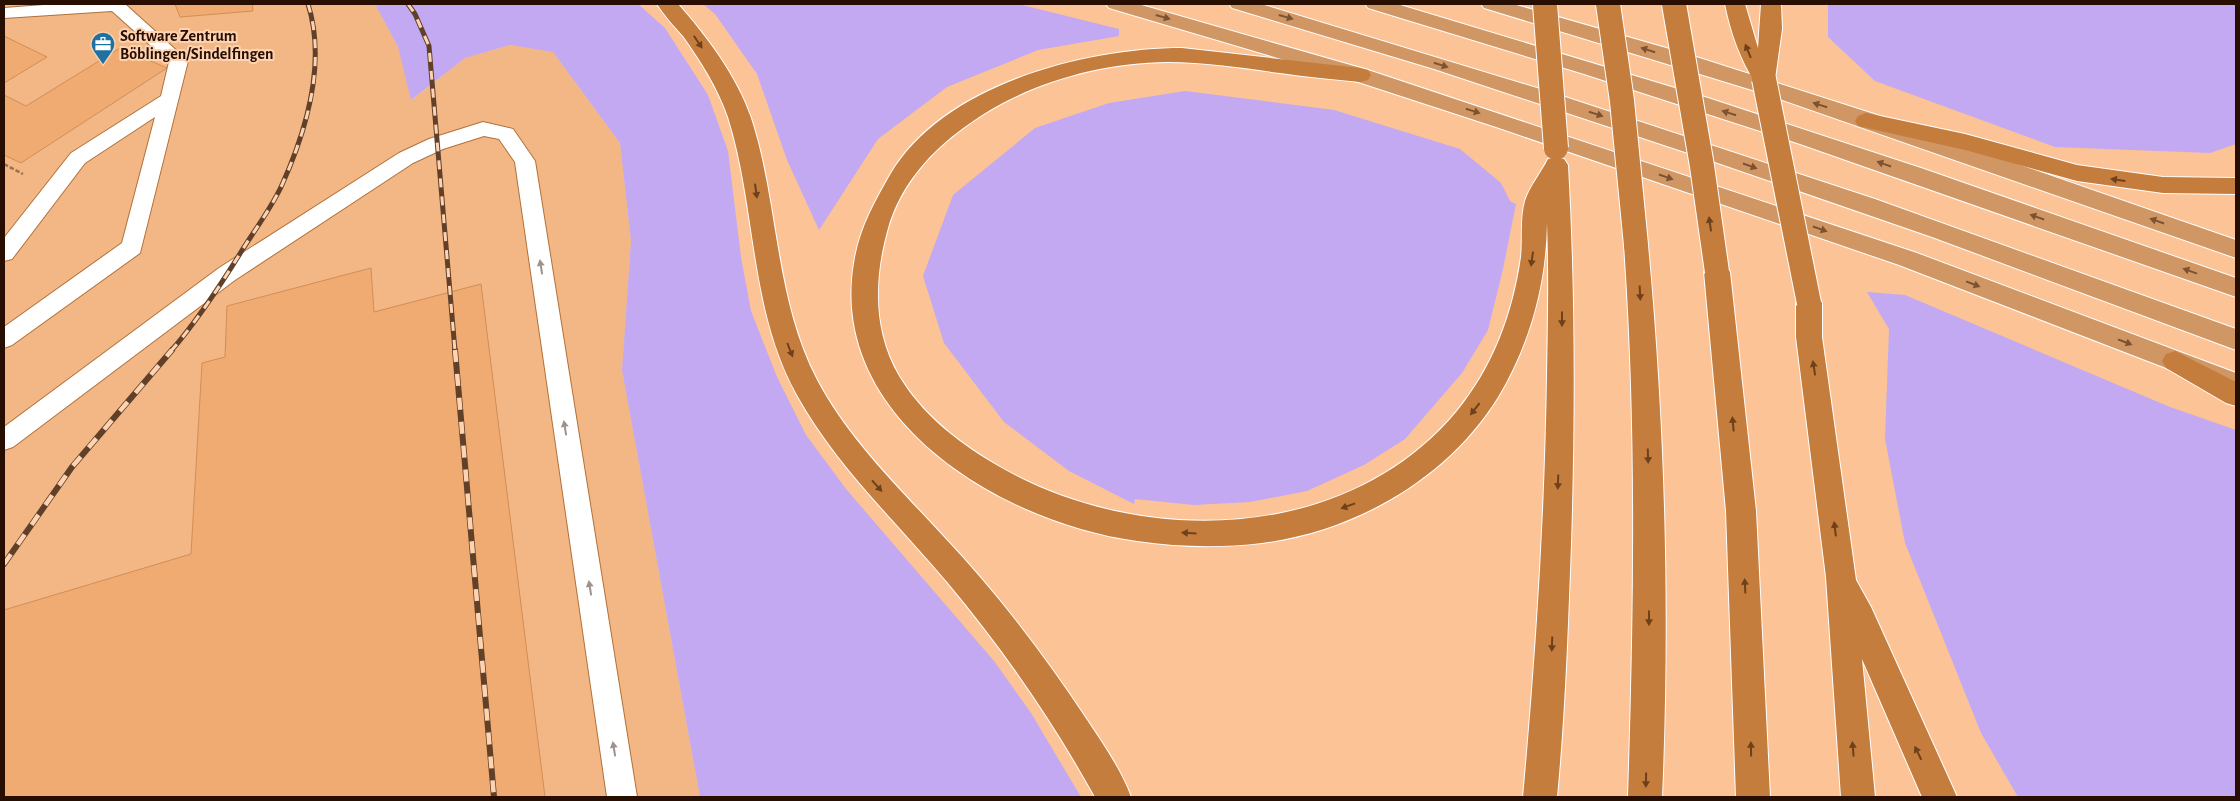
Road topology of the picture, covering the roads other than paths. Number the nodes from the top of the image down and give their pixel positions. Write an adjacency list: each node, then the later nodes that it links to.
1 (667, 4): 29 (highway, one-way to 29)
2 (1116, 4): 12 (highway, one-way to 12)
3 (1239, 4): 22 (highway, one-way to 22)
4 (1375, 4): 20 (highway, one-way to 4)
5 (1491, 4): 15 (highway, one-way to 5)
6 (1545, 4): 17 (highway, bridge)
7 (1608, 4): 31 (highway, one-way to 31, bridge)
8 (1674, 4): 32 (highway, one-way to 8, bridge)
9 (1772, 4): 13 (highway)
10 (1737, 12): 13 (highway, one-way to 10)
11 (4, 13): 14 (lane)
12 (1360, 75): 17 (highway, one-way to 12); 23 (highway, one-way to 23)
13 (1764, 79): 27 (highway, one-way to 13, bridge)
14 (169, 99): 19 (lane); 21 (lane)
15 (1866, 121): 16 (highway, one-way to 15); 18 (highway, one-way to 15)
16 (2236, 186)
17 (1547, 214): 30 (highway, one-way to 30)
18 (2236, 249)
19 (4, 253)
20 (2236, 288)
21 (4, 339)
22 (2236, 340)
23 (2175, 361): 24 (highway); 25 (highway)
24 (2236, 384)
25 (2236, 396)
26 (4, 440): 28 (lane, one-way to 26)
27 (1841, 577): 33 (highway, one-way to 27); 34 (highway, one-way to 27)
28 (622, 797)
29 (1114, 797)
30 (1540, 797)
31 (1645, 797)
32 (1753, 797)
33 (1858, 797)
34 (1940, 797)

